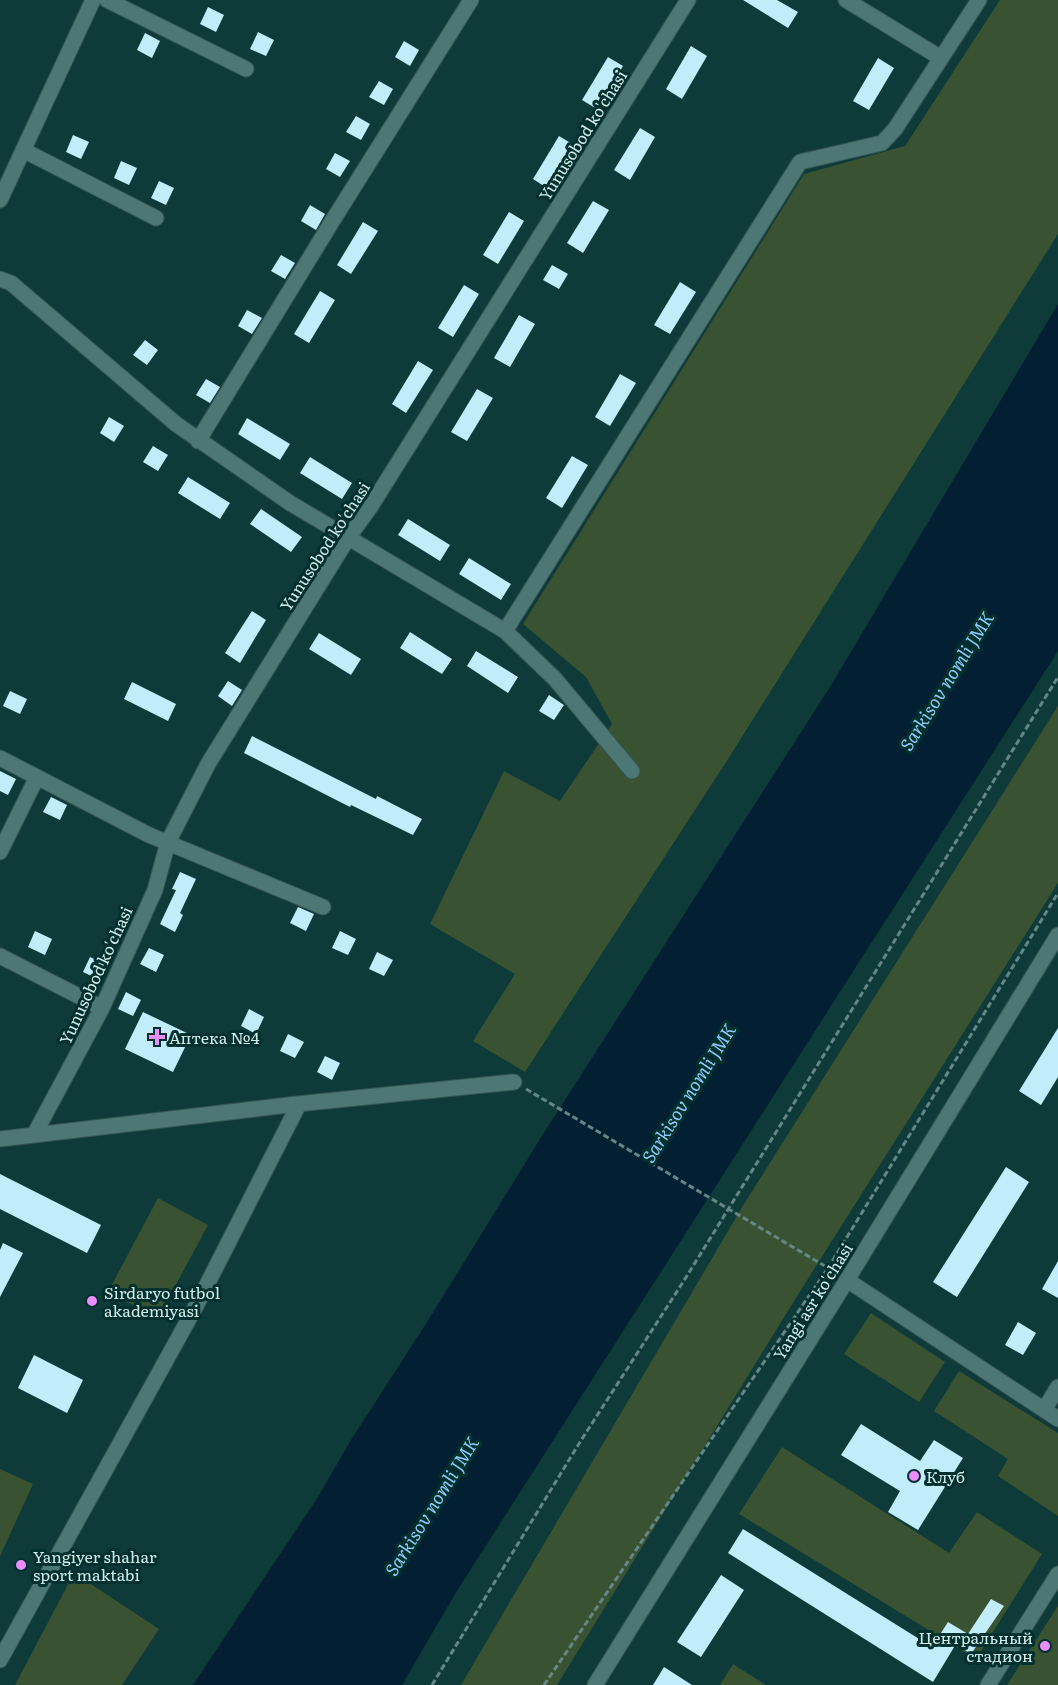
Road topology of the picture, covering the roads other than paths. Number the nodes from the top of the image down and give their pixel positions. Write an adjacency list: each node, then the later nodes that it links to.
1 (93, 0): 9 (street)
2 (106, 0): 8 (street)
3 (471, 0): 14 (street)
4 (688, 0): 15 (street, Yunusobod ko'chasi)
5 (846, 0): 7 (street)
6 (980, 0): 7 (street)
7 (941, 58): 16 (street)
8 (246, 69)
9 (23, 150): 10 (street); 12 (street)
10 (5, 178): 11 (street)
11 (0, 200)
12 (156, 218)
13 (0, 279): 14 (street)
14 (198, 441): 15 (street)
15 (348, 538): 16 (street); 20 (street, Yunusobod ko'chasi)
16 (505, 631): 18 (street)
17 (0, 758): 19 (street)
18 (632, 771)
19 (37, 777): 20 (street); 21 (street)
20 (168, 842): 22 (street); 25 (street, Yunusobod ko'chasi)
21 (0, 852)
22 (323, 907)
23 (1058, 935): 30 (street, Yangi asr ko'chasi)
24 (0, 956): 25 (street)
25 (102, 1008): 28 (street, Yunusobod ko'chasi)
26 (514, 1082): 27 (street)
27 (299, 1104): 28 (street); 35 (street)
28 (34, 1134): 29 (street)
29 (0, 1139)
30 (847, 1280): 32 (street); 36 (street, Yangi asr ko'chasi)
31 (1058, 1387): 32 (street)
32 (1044, 1410): 33 (street)
33 (1058, 1419)
34 (1058, 1574): 37 (street)
35 (0, 1660)
36 (595, 1685)
37 (988, 1685)

